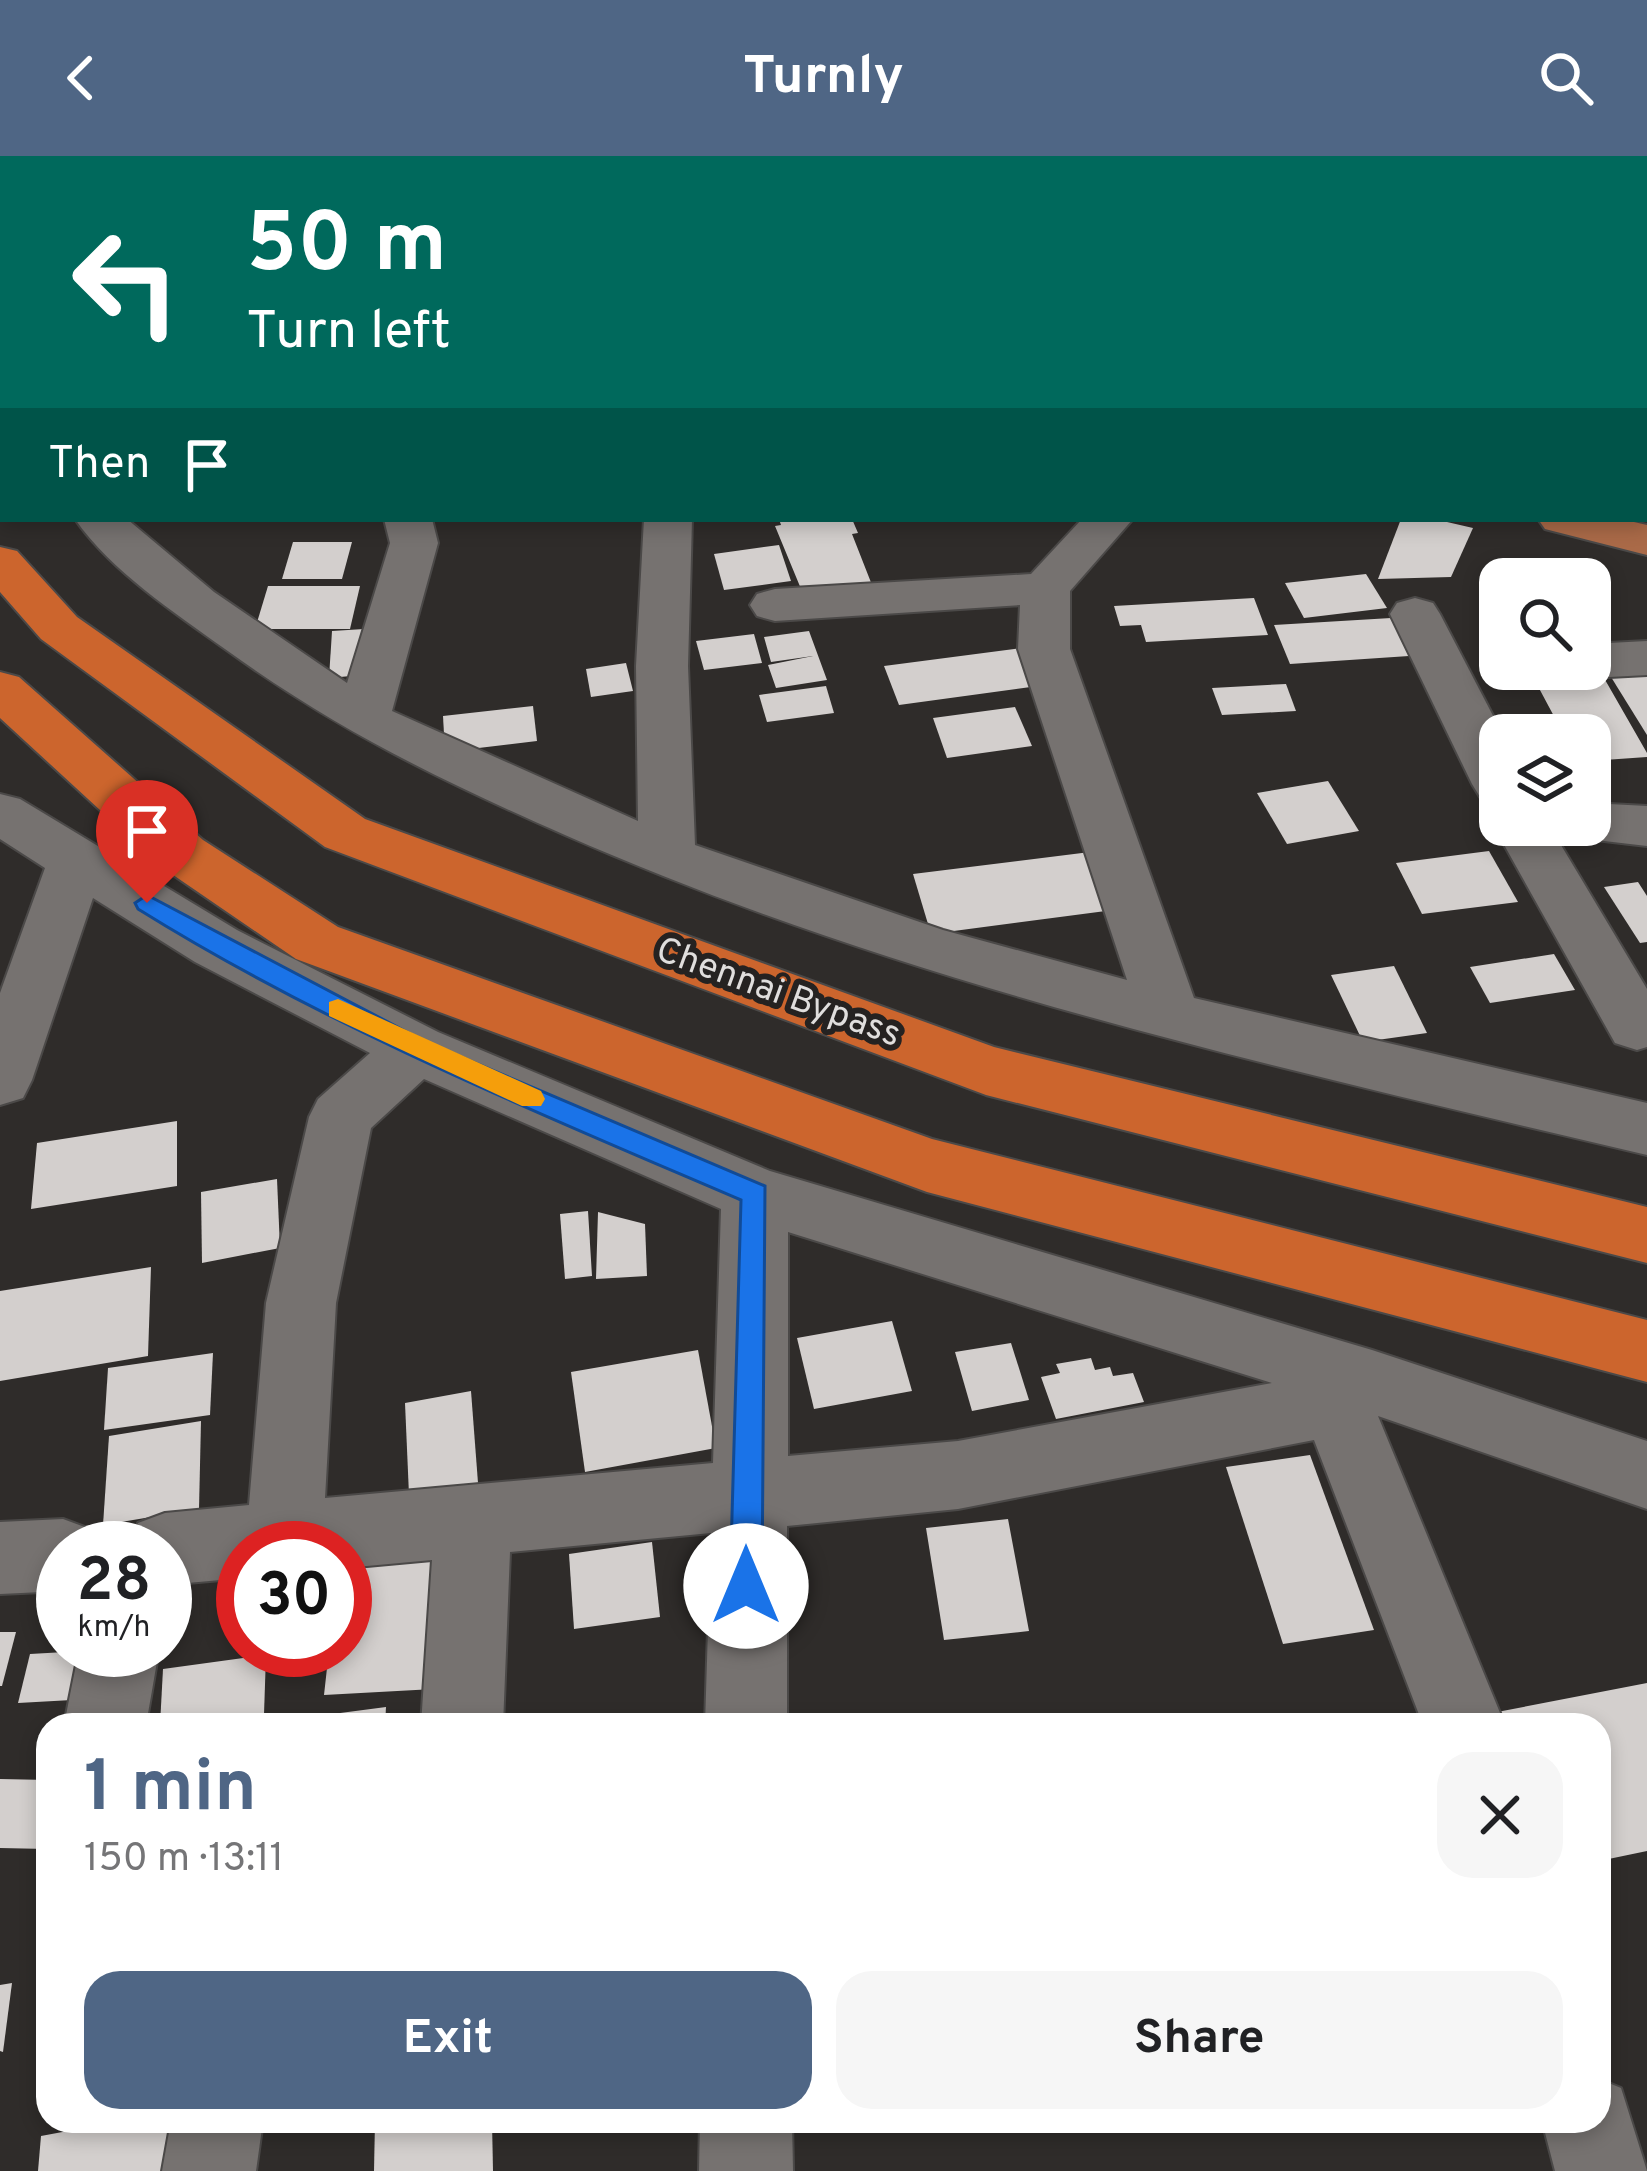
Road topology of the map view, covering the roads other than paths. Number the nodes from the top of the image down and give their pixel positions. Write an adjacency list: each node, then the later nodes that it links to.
1 (102, 522): 16 (street)
2 (409, 522): 16 (street)
3 (668, 522): 22 (street)
4 (1106, 522): 8 (street)
5 (1574, 522): 6 (main road)
6 (1647, 540)
7 (0, 562): 30 (highway, Chennai Bypass)
8 (1045, 588): 9 (street); 24 (street)
9 (775, 605)
10 (1415, 614): 14 (street)
11 (1647, 658): 12 (street)
12 (1611, 660)
13 (1479, 665): 14 (street)
14 (1441, 666): 17 (street)
15 (0, 689): 31 (highway)
16 (363, 716): 22 (street)
17 (1479, 742)
18 (0, 813): 23 (street)
19 (1611, 824): 20 (street)
20 (1647, 826)
21 (1533, 846): 25 (street)
22 (667, 858): 24 (street)
23 (77, 860): 26 (street); 27 (street)
24 (1170, 1017): 28 (street)
25 (1637, 1026)
26 (416, 1049): 29 (street); 36 (street)
27 (0, 1080)
28 (1647, 1129)
29 (755, 1194): 32 (street); 34 (street)
30 (1647, 1235)
31 (1647, 1351)
32 (1354, 1393): 33 (street); 34 (street); 44 (street)
33 (1647, 1475)
34 (746, 1492): 35 (street); 43 (street)
35 (473, 1519): 37 (street); 42 (street)
36 (286, 1521)
37 (372, 1528)
38 (36, 1556): 39 (street)
39 (0, 1558)
40 (114, 1677): 41 (street)
41 (107, 1713)
42 (463, 1713)
43 (746, 1713)
44 (1460, 1713)
45 (215, 2133): 48 (street)
46 (746, 2133): 49 (street)
47 (1591, 2133): 50 (street)
48 (209, 2171)
49 (746, 2171)
50 (1602, 2171)

